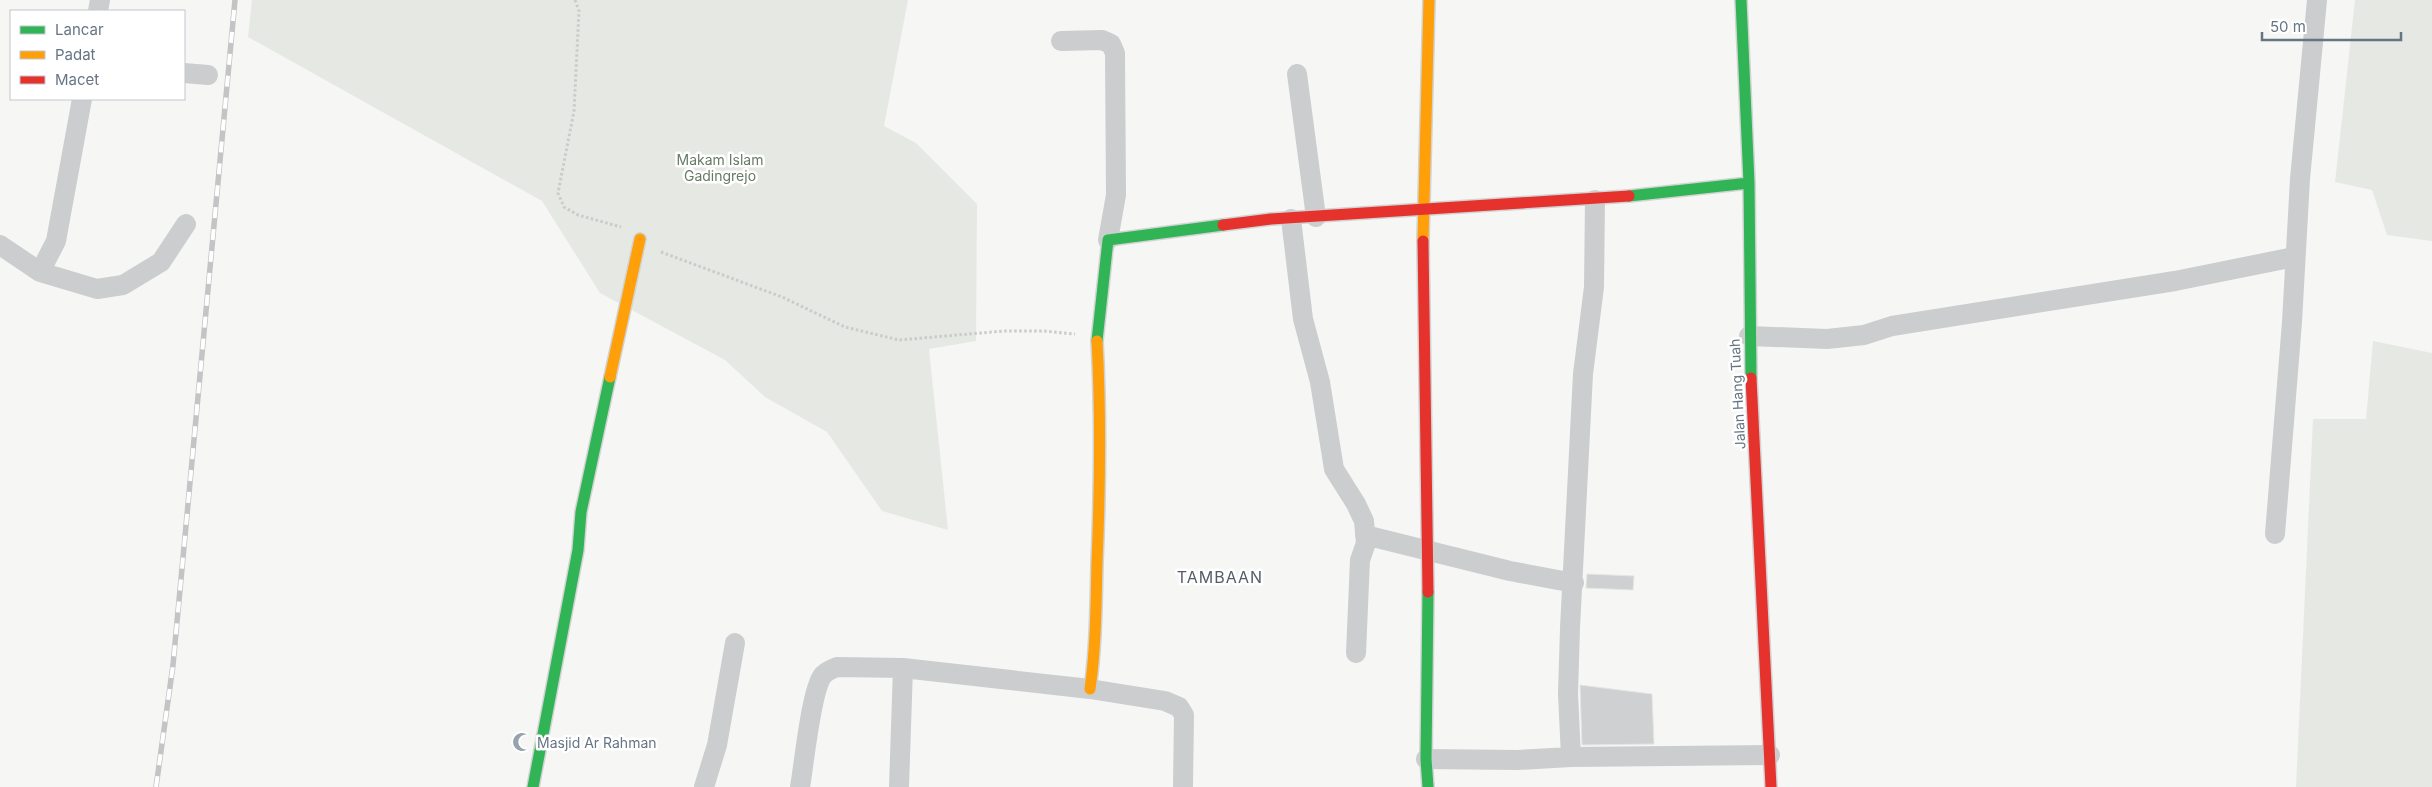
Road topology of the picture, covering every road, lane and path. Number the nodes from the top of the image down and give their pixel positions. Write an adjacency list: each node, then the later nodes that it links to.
1 (575, 0): 16 (path)
2 (1429, 0): 12 (street)
3 (1741, 0): 10 (street, Jalan Hang Tuah)
4 (2317, 0): 19 (street)
5 (1061, 41): 17 (street)
6 (185, 73): 8 (street)
7 (1297, 74): 13 (street)
8 (208, 75)
9 (82, 100): 20 (street)
10 (1749, 183): 11 (street); 22 (street, Jalan Hang Tuah)
11 (1595, 200): 12 (street); 26 (street)
12 (1424, 209): 13 (street); 25 (street)
13 (1316, 217): 14 (street)
14 (1291, 219): 17 (street); 24 (street)
15 (186, 224): 20 (street)
16 (640, 239): 21 (path); 34 (street)
17 (1108, 240): 21 (street)
18 (0, 244): 20 (street)
19 (2294, 257): 22 (street); 23 (street)
20 (40, 272)
21 (1097, 336): 30 (street)
22 (1749, 336): 31 (street, Jalan Hang Tuah)
23 (2275, 534)
24 (1365, 535): 25 (street); 28 (street)
25 (1428, 549): 26 (street); 33 (street)
26 (1574, 583): 32 (street)
27 (735, 644): 35 (street)
28 (1356, 653)
29 (903, 668): 30 (street); 36 (street); 37 (street)
30 (1090, 689): 38 (street)
31 (1770, 755): 32 (street); 40 (street, Jalan Hang Tuah)
32 (1571, 757): 33 (street)
33 (1426, 759): 39 (street)
34 (533, 787)
35 (704, 787)
36 (800, 787)
37 (899, 787)
38 (1183, 787)
39 (1428, 787)
40 (1771, 787)

